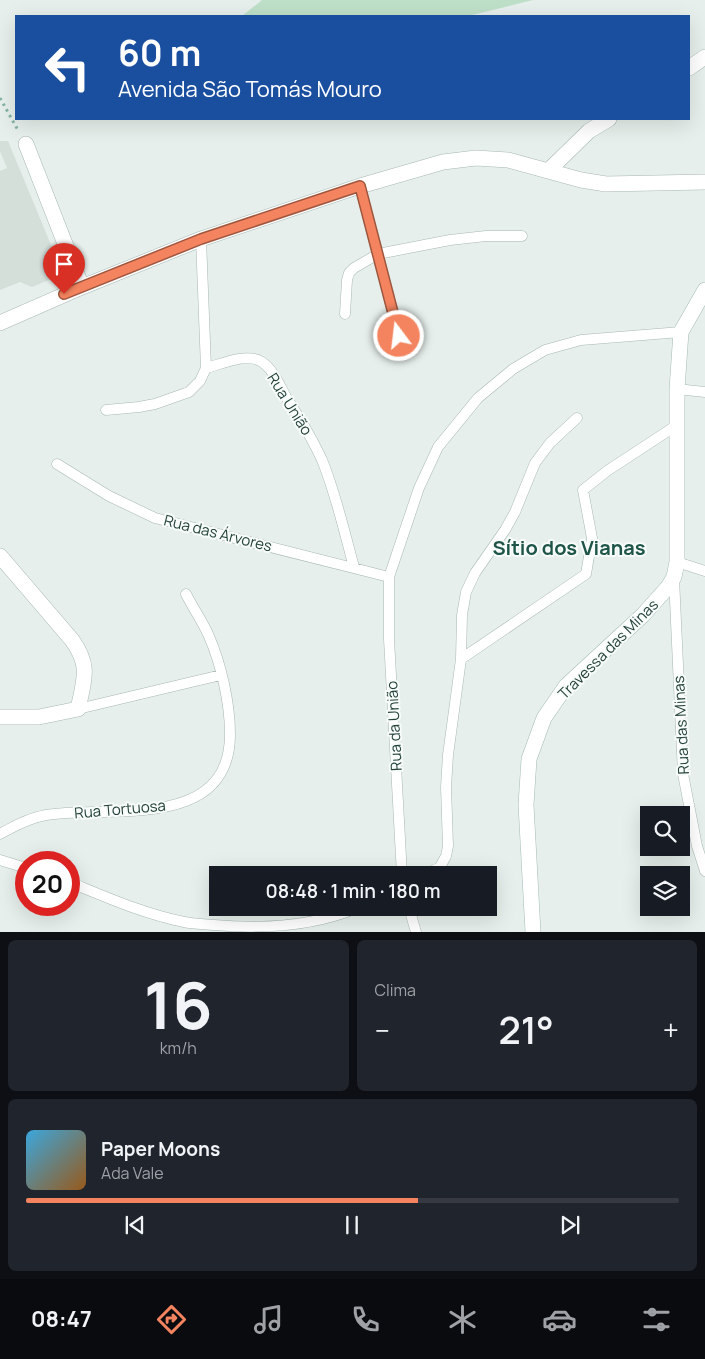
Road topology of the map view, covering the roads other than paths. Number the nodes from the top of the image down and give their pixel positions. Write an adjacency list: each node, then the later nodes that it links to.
1 (705, 58): 2 (street)
2 (690, 67)
3 (607, 120): 5 (street)
4 (26, 144): 11 (street)
5 (549, 170): 6 (street); 7 (street)
6 (705, 182)
7 (360, 186): 9 (street); 10 (lane)
8 (522, 236): 10 (lane)
9 (201, 239): 11 (street); 17 (lane)
10 (378, 254): 13 (lane); 16 (lane)
11 (82, 287): 14 (street)
12 (705, 290): 15 (street)
13 (345, 314)
14 (0, 323)
15 (680, 332): 18 (street); 28 (lane, Rua da União)
16 (399, 336)
17 (206, 368): 20 (lane); 25 (lane, Rua União)
18 (677, 389): 19 (lane); 22 (street)
19 (705, 392)
20 (106, 410)
21 (577, 418): 30 (lane)
22 (677, 425): 26 (street); 30 (lane)
23 (56, 464): 25 (lane, Rua das Árvores)
24 (0, 556): 32 (street)
25 (354, 567): 28 (lane, Rua das Árvores)
26 (676, 570): 27 (lane); 39 (lane, Rua das Minas); 44 (street, Travessa das Minas)
27 (705, 571)
28 (389, 577): 37 (lane, Rua da União)
29 (186, 594): 31 (lane, Rua Tortuosa)
30 (461, 659): 38 (lane)
31 (221, 675): 32 (lane); 34 (lane, Rua Tortuosa)
32 (78, 709): 33 (street)
33 (0, 717)
34 (0, 834)
35 (0, 860): 36 (lane)
36 (15, 865)
37 (402, 866)
38 (441, 866)
39 (705, 871)
40 (80, 886): 41 (lane)
41 (332, 916)
42 (411, 916): 43 (lane)
43 (416, 932)
44 (533, 932)

